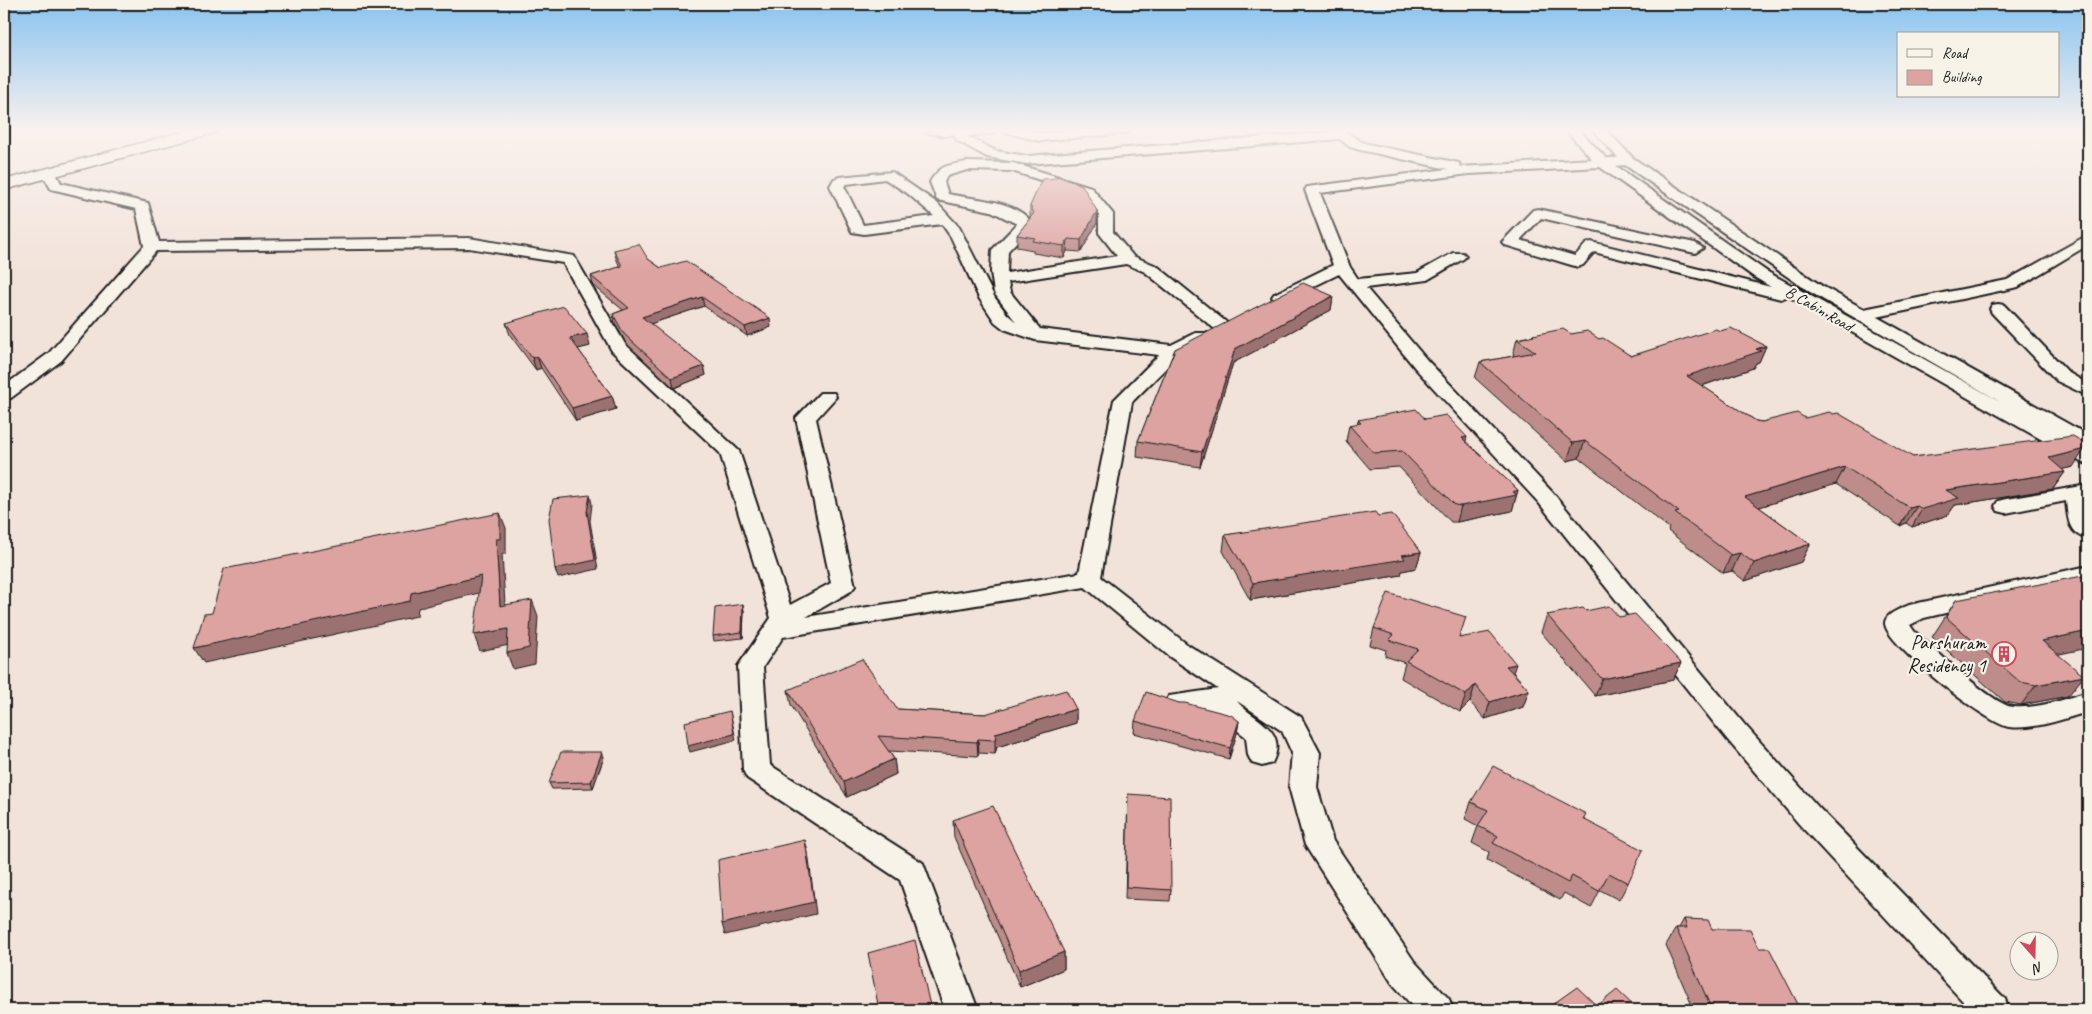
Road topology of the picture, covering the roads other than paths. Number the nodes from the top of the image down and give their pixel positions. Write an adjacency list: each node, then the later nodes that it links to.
1 (28, 176): 10 (main road)
2 (49, 176): 13 (street)
3 (876, 176): 11 (street)
4 (889, 176): 11 (street)
5 (940, 176): 18 (street)
6 (1041, 176): 16 (street)
7 (1419, 176): 17 (street)
8 (1622, 176): 20 (street, B Cabin Road)
9 (1651, 176): 23 (street)
10 (4, 185)
11 (945, 219): 24 (street)
12 (2088, 240): 23 (street)
13 (152, 247): 27 (street); 36 (street)
14 (1695, 248): 20 (street)
15 (1458, 256): 19 (street)
16 (1128, 259): 18 (street); 25 (street)
17 (1342, 267): 19 (street); 21 (street)
18 (1000, 279): 24 (street)
19 (1354, 284): 44 (street)
20 (1803, 300): 30 (street, B Cabin Road)
21 (1265, 305)
22 (1998, 309): 26 (street)
23 (1860, 315): 29 (street)
24 (1035, 335): 25 (street)
25 (1173, 351): 35 (street)
26 (2088, 391)
27 (4, 394)
28 (827, 397): 36 (street)
29 (2088, 443)
30 (2088, 458)
31 (2082, 493): 32 (street); 33 (street)
32 (2006, 506)
33 (2088, 532)
34 (2088, 573): 39 (street)
35 (1089, 579): 36 (street); 37 (street)
36 (779, 624): 42 (street)
37 (1248, 695): 38 (street); 43 (street)
38 (1214, 699): 40 (street); 41 (street)
39 (2088, 702)
40 (1178, 703)
41 (1262, 755)
42 (961, 1010)
43 (1437, 1010)
44 (1993, 1010)

